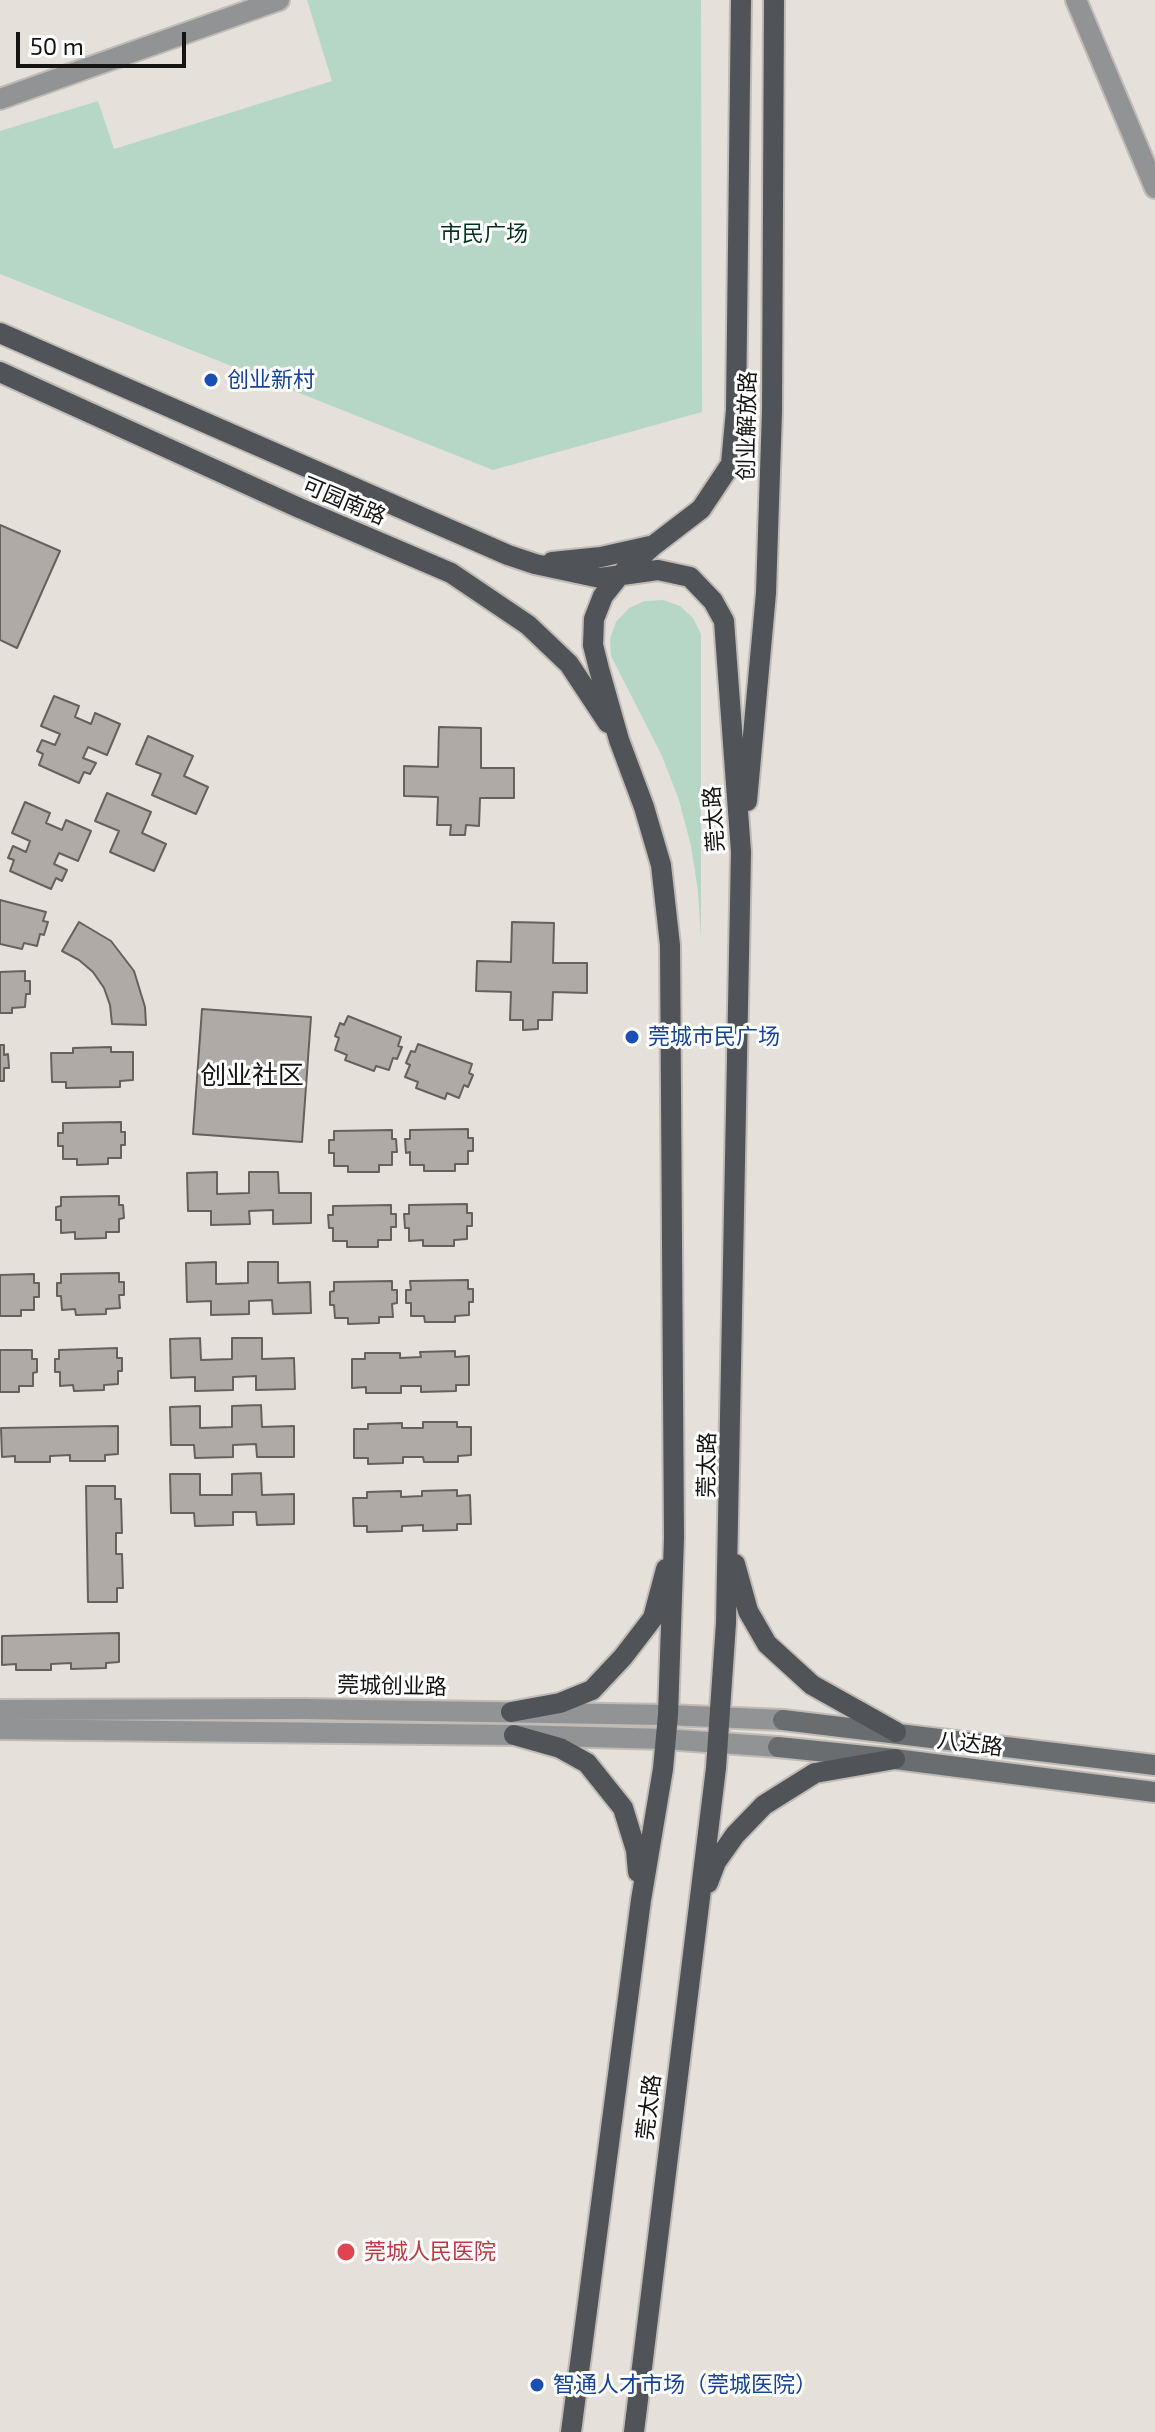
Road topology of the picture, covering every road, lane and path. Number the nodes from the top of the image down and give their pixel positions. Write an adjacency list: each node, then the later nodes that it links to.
1 (741, 0): 9 (main road, 创业解放路)
2 (774, 0): 13 (main road, 创业解放路)
3 (1076, 0): 6 (street)
4 (272, 1): 5 (street)
5 (0, 99)
6 (1155, 188)
7 (0, 333): 10 (main road, 可园南路)
8 (0, 372): 12 (main road, 可园南路)
9 (654, 545): 10 (main road); 11 (main road, 创业解放路)
10 (535, 564): 11 (main road, 可园南路)
11 (619, 576): 12 (main road, 创业解放路); 13 (main road, 莞太路)
12 (619, 740): 14 (main road, 莞太路)
13 (741, 852): 15 (main road, 莞太路)
14 (674, 1538): 17 (main road); 18 (main road, 莞太路)
15 (730, 1545): 19 (main road, 莞太路); 22 (main road)
16 (0, 1710): 17 (street, 莞城创业路)
17 (511, 1712): 18 (street, 莞城创业路)
18 (668, 1715): 19 (street, 莞城创业路); 24 (main road, 莞太路)
19 (719, 1717): 20 (street, 莞城创业路); 25 (main road, 莞太路)
20 (783, 1720): 22 (main road, 八达路)
21 (0, 1729): 23 (street)
22 (896, 1732): 28 (main road, 八达路)
23 (514, 1735): 24 (street); 30 (main road)
24 (665, 1739): 25 (street); 30 (main road, 莞太路)
25 (718, 1743): 26 (street); 31 (main road, 莞太路)
26 (778, 1747): 27 (main road, 八达路)
27 (895, 1759): 29 (main road, 八达路); 31 (main road)
28 (1155, 1765)
29 (1155, 1792)
30 (641, 1900): 32 (main road, 莞太路)
31 (698, 1905): 33 (main road, 莞太路)
32 (571, 2432)
33 (634, 2432)

